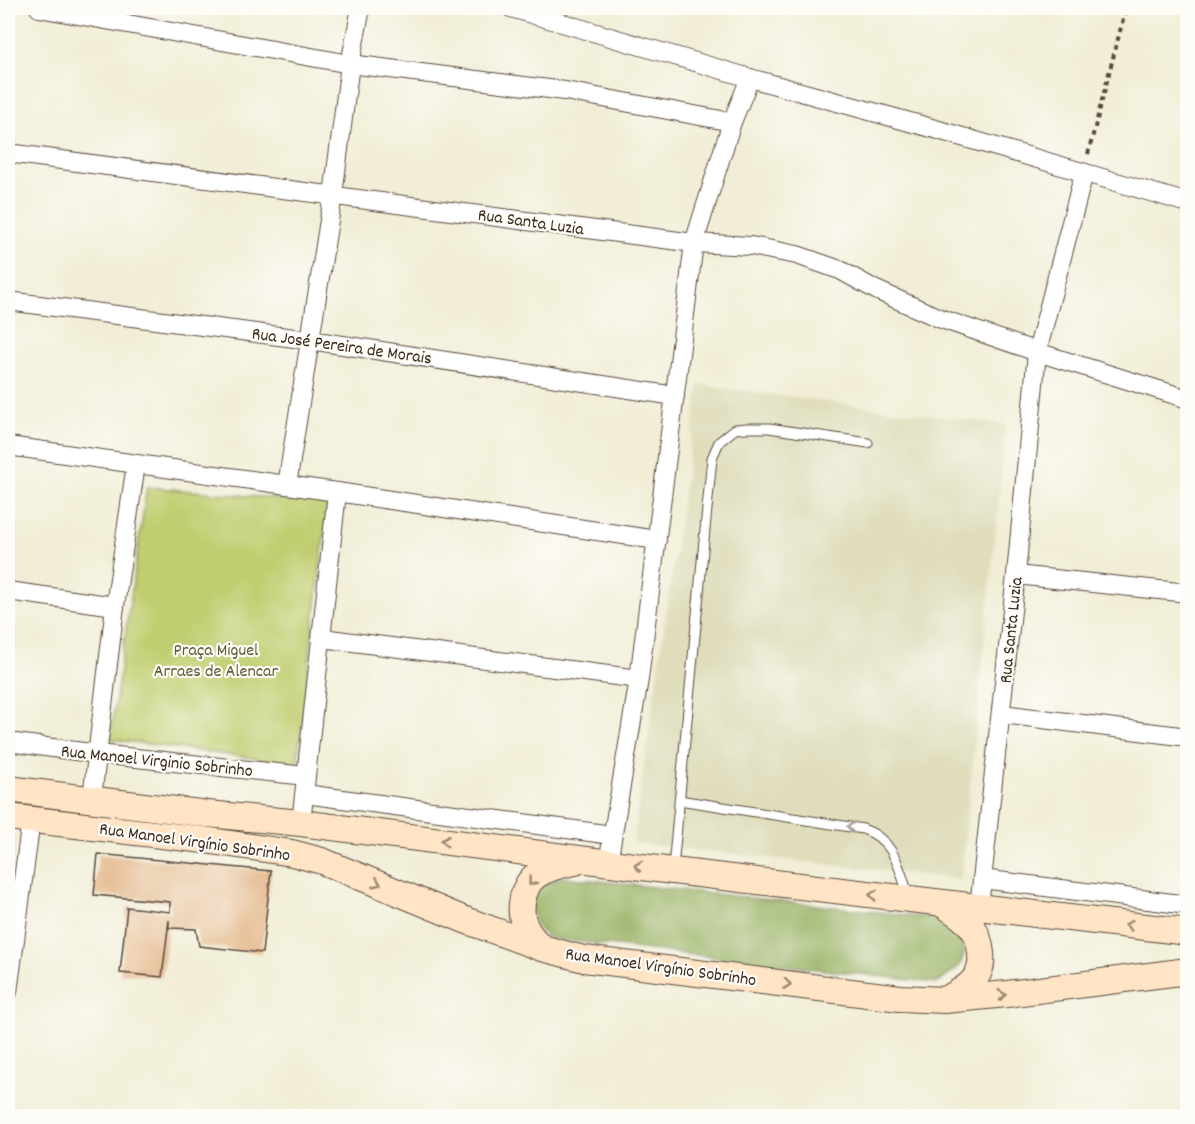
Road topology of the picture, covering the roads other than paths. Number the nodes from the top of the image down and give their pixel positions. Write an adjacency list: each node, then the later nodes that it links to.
1 (39, 8): 4 (street)
2 (361, 8): 4 (street)
3 (511, 8): 5 (street)
4 (350, 64): 6 (street); 9 (street)
5 (750, 78): 6 (street); 8 (street)
6 (732, 122): 11 (street)
7 (8, 153): 9 (street, Rua Santa Luzia)
8 (1084, 173): 10 (street); 14 (street, Rua Santa Luzia)
9 (333, 195): 11 (street, Rua Santa Luzia); 13 (street)
10 (1188, 203)
11 (694, 243): 14 (street, Rua Santa Luzia); 15 (street)
12 (8, 301): 13 (street, Rua José Pereira de Morais)
13 (310, 340): 15 (street, Rua José Pereira de Morais); 20 (street)
14 (1036, 352): 16 (street, Rua Santa Luzia); 23 (street, Rua Santa Luzia)
15 (675, 396): 22 (street)
16 (1188, 399)
17 (868, 443): 36 (lane)
18 (8, 446): 19 (street)
19 (136, 465): 20 (street); 26 (street)
20 (287, 485): 21 (street)
21 (337, 492): 22 (street); 27 (street)
22 (657, 540): 28 (street)
23 (1016, 575): 25 (street); 29 (street, Rua Santa Luzia)
24 (8, 591): 26 (street)
25 (1188, 593)
26 (115, 606): 32 (street)
27 (321, 638): 28 (street); 33 (street)
28 (639, 679): 39 (street)
29 (1002, 714): 30 (street); 42 (street, Rua Santa Luzia)
30 (1188, 737)
31 (8, 742): 32 (street, Rua Manoel Virginio Sobrinho)
32 (98, 754): 33 (street, Rua Manoel Virginio Sobrinho); 35 (street)
33 (306, 785): 38 (street); 39 (street, Rua Manoel Virginio Sobrinho)
34 (8, 789): 35 (main road, Rua Manoel Virgínio Sobrinho)
35 (92, 798): 38 (main road, Rua Manoel Virgínio Sobrinho)
36 (679, 800): 41 (lane); 43 (lane, one-way to 36)
37 (19, 818): 48 (main road, Rua Manoel Virgínio Sobrinho, one-way to 48); 50 (street)
38 (302, 823): 40 (main road, Rua Manoel Virgínio Sobrinho, one-way to 38)
39 (612, 835): 40 (street)
40 (596, 861): 41 (main road, Rua Manoel Virgínio Sobrinho, one-way to 40); 48 (main road, one-way to 48)
41 (673, 871): 43 (main road, Rua Manoel Virgínio Sobrinho, one-way to 41)
42 (982, 879): 45 (street); 46 (street, Rua Santa Luzia)
43 (909, 899): 44 (main road, Rua Manoel Virgínio Sobrinho)
44 (939, 902): 46 (main road, Rua Manoel Virgínio Sobrinho); 51 (main road)
45 (1188, 905)
46 (979, 907): 47 (main road, Rua Manoel Virgínio Sobrinho, one-way to 46)
47 (1188, 932)
48 (542, 948): 51 (main road, Rua Manoel Virgínio Sobrinho, one-way to 51)
49 (1188, 971): 51 (main road, Rua Manoel Virgínio Sobrinho, one-way to 49)
50 (8, 992)
51 (945, 1000)

